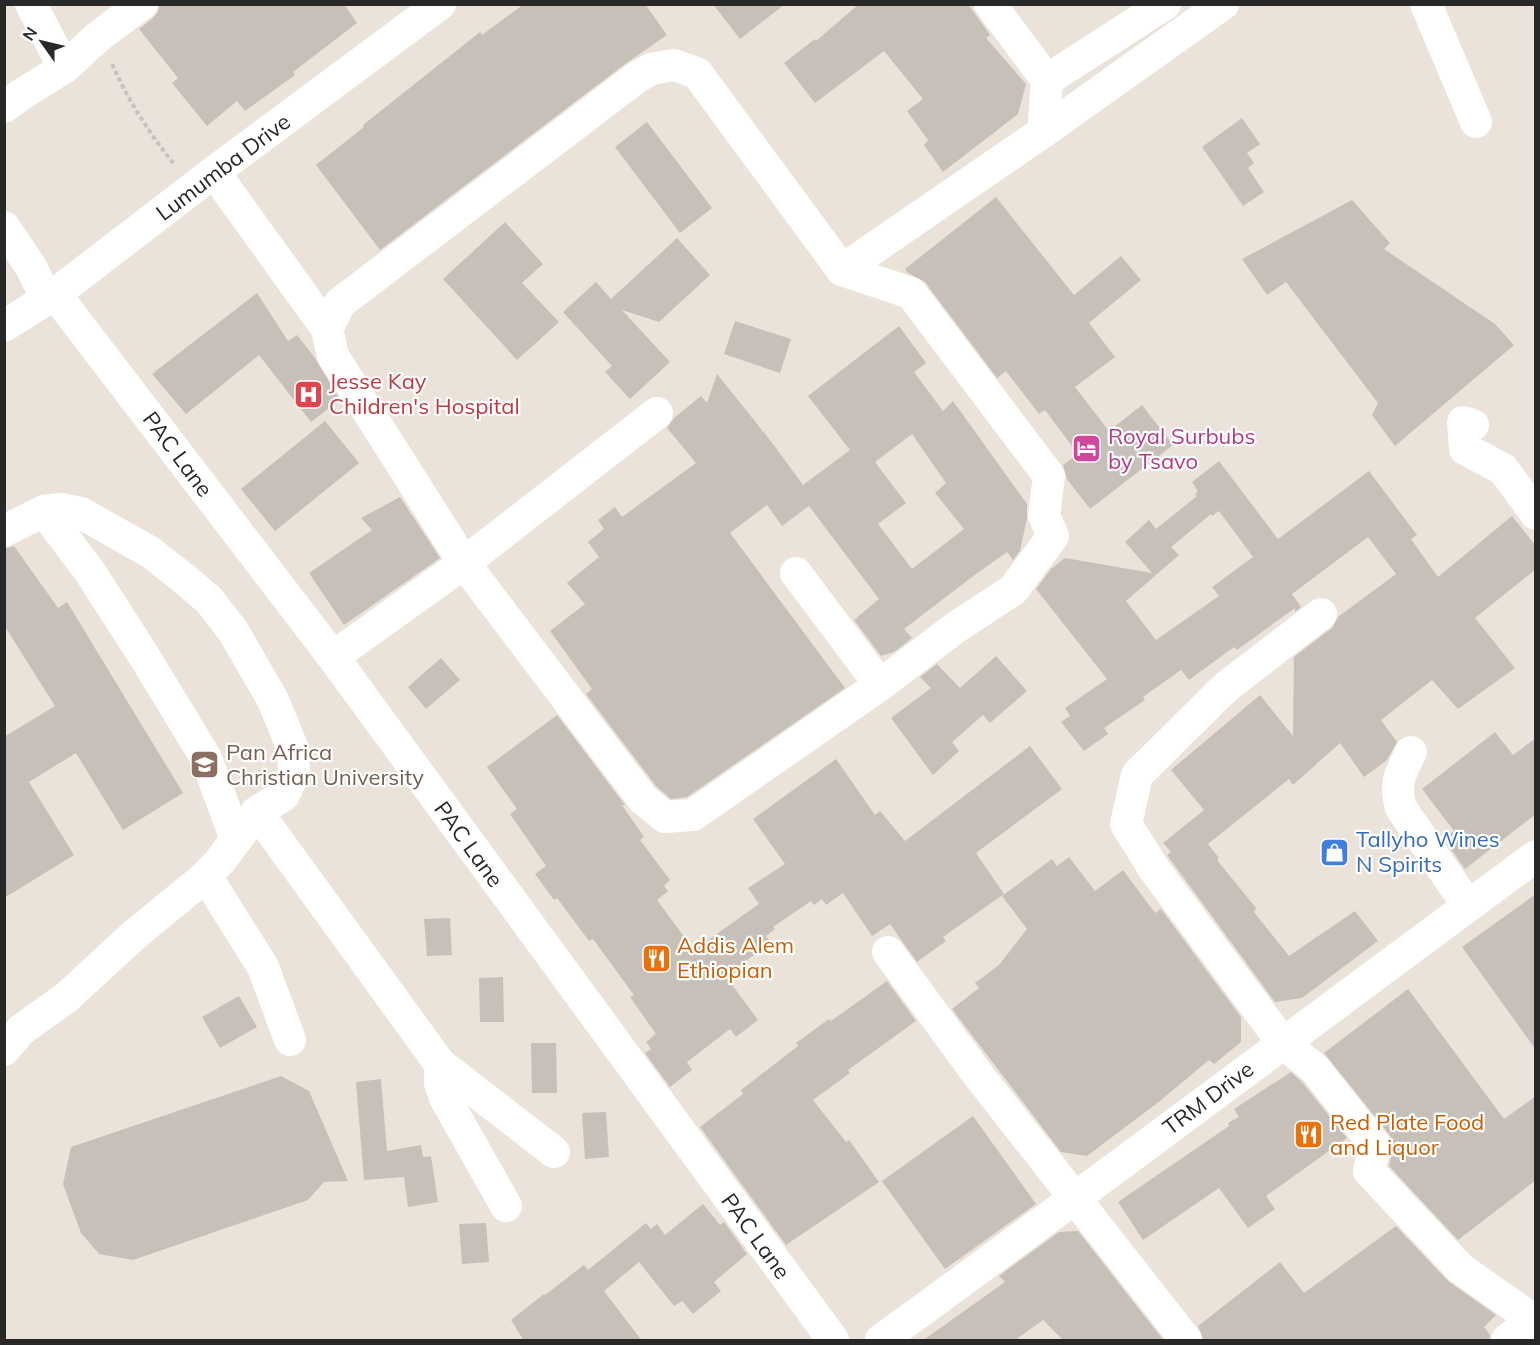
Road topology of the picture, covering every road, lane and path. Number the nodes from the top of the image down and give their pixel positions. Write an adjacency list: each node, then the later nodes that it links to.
1 (31, 4): 9 (street)
2 (142, 4): 8 (street)
3 (440, 4): 14 (street, Lumumba Drive)
4 (990, 4): 10 (street)
5 (1165, 4): 10 (street)
6 (1223, 4): 13 (street)
7 (1426, 4): 12 (street)
8 (99, 36): 9 (street); 14 (path)
9 (64, 68): 11 (street)
10 (1047, 80): 13 (street)
11 (4, 107)
12 (1476, 122)
13 (1043, 132): 16 (street)
14 (204, 181): 17 (street, Lumumba Drive); 19 (street)
15 (4, 227): 17 (street, PAC Lane)
16 (842, 270): 19 (street); 29 (street)
17 (51, 297): 18 (street, Lumumba Drive); 28 (street, PAC Lane)
18 (4, 326)
19 (327, 329): 25 (street)
20 (657, 413): 25 (street)
21 (1473, 425): 23 (street)
22 (44, 511): 24 (street); 31 (street); 32 (street)
23 (1536, 514)
24 (4, 531)
25 (464, 563): 28 (street); 29 (street)
26 (796, 573): 29 (street)
27 (1322, 614): 38 (street)
28 (333, 657): 45 (street, PAC Lane)
29 (880, 685)
30 (1411, 752): 35 (street)
31 (257, 812): 32 (street); 40 (street)
32 (236, 840): 34 (street)
33 (1536, 856): 35 (street, TRM Drive)
34 (206, 876): 37 (street); 39 (street)
35 (1468, 906): 38 (street, TRM Drive)
36 (888, 952): 42 (street)
37 (290, 1040)
38 (1282, 1042): 42 (street, TRM Drive); 44 (street)
39 (4, 1050)
40 (440, 1064): 41 (street); 43 (street)
41 (554, 1152)
42 (1075, 1199): 46 (street, TRM Drive); 47 (street)
43 (506, 1206)
44 (1534, 1318): 48 (street)
45 (833, 1341)
46 (881, 1341)
47 (1186, 1341)
48 (1507, 1341)

